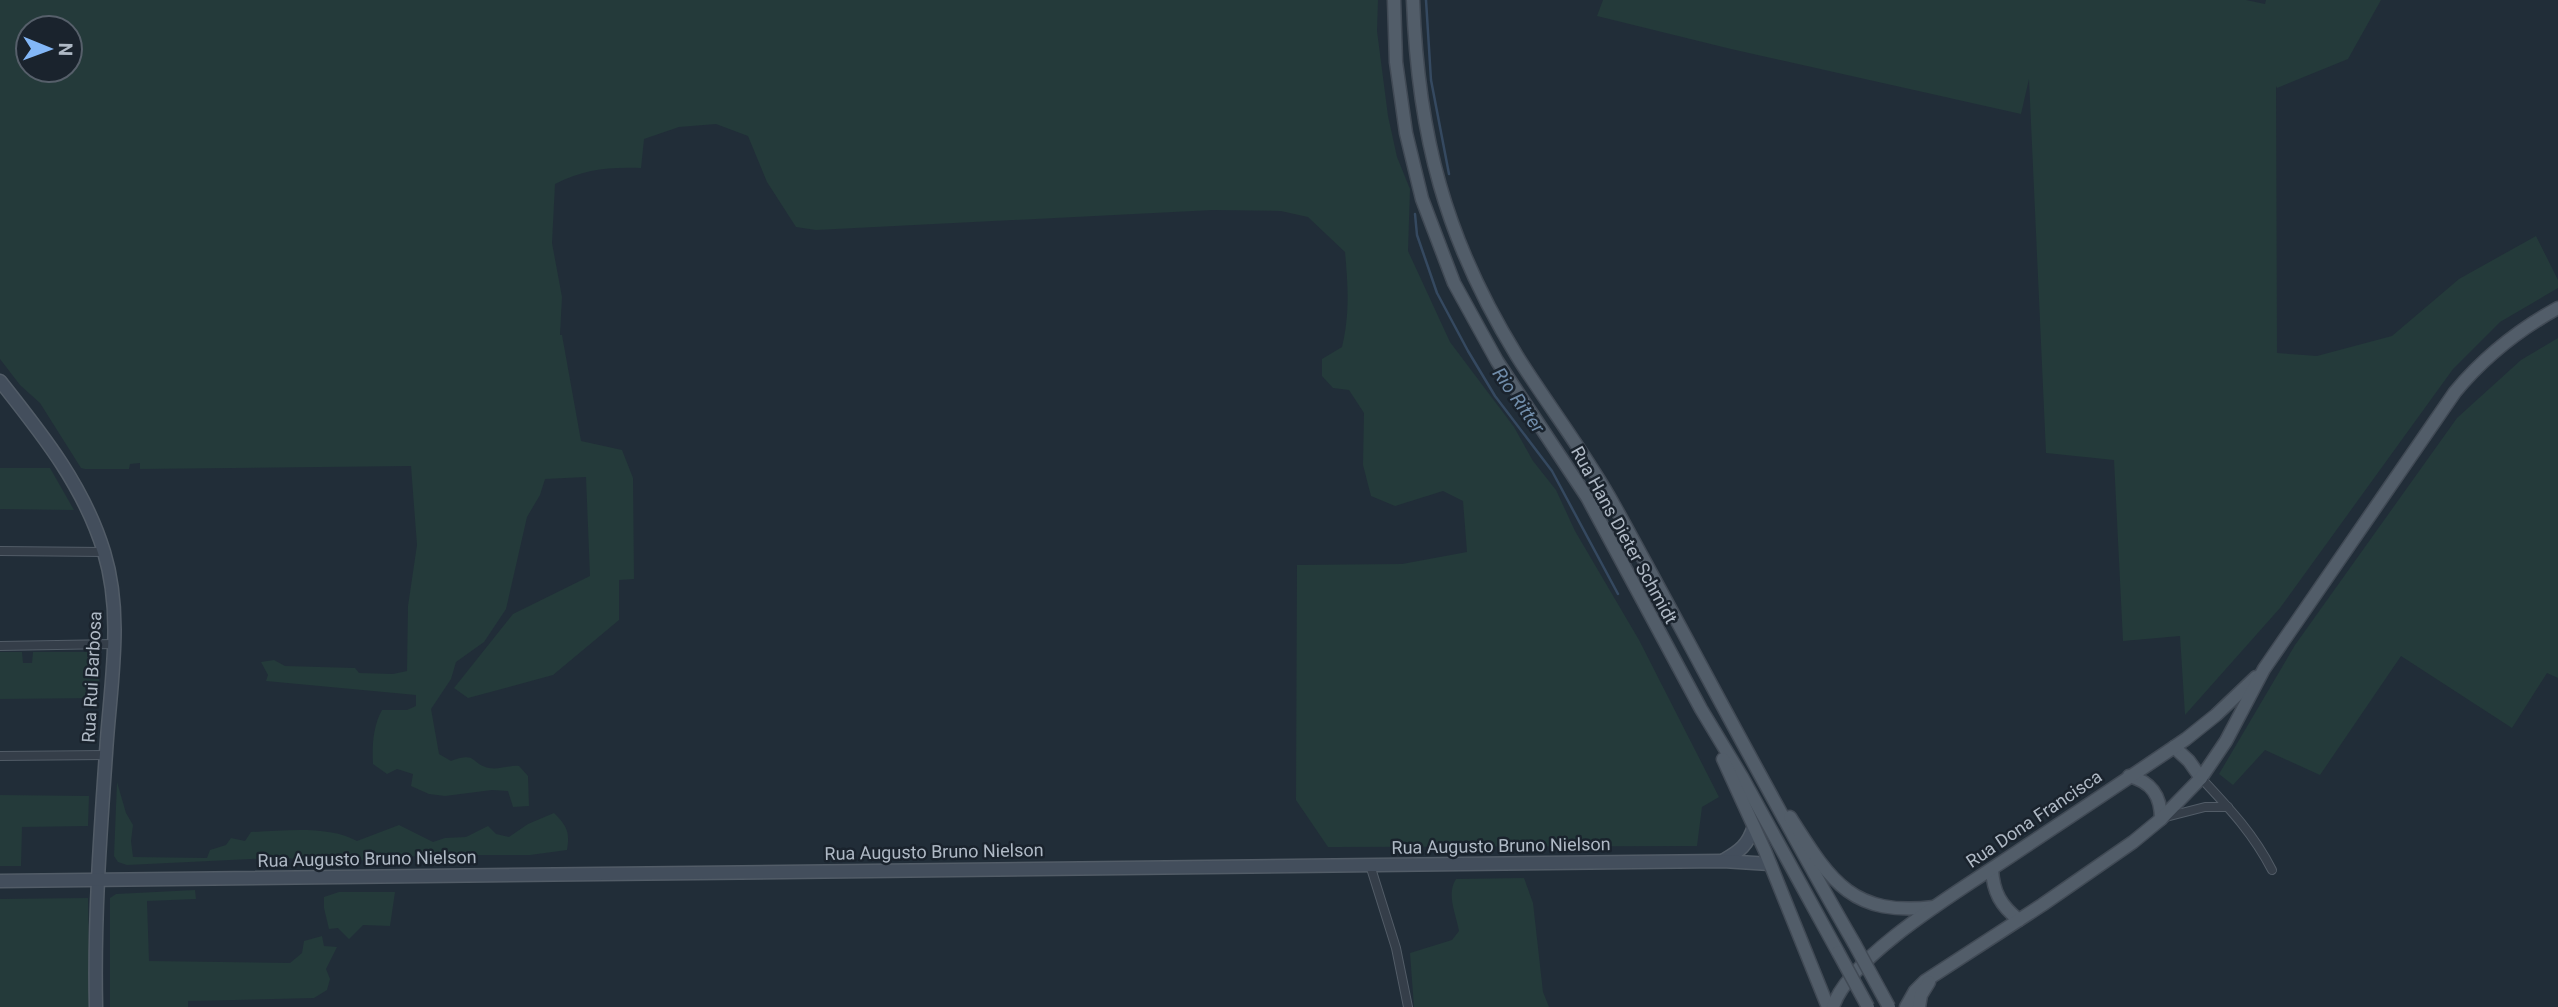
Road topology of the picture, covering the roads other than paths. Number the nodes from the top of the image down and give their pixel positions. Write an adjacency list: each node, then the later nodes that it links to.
1 (1394, 0): 11 (main road, Rua Hans Dieter Schmidt)
2 (1413, 0): 10 (main road, Rua Hans Dieter Schmidt)
3 (2558, 308): 9 (main road, Rua Dona Francisca)
4 (0, 381): 6 (main road, Rua Rui Barbosa)
5 (0, 551): 6 (street)
6 (104, 552): 7 (main road, Rua Rui Barbosa)
7 (114, 644): 8 (street); 13 (main road, Rua Rui Barbosa)
8 (0, 646)
9 (2263, 669): 12 (main road, Rua Dona Francisca); 16 (main road, Rua Dona Francisca)
10 (1719, 702): 27 (main road); 35 (main road, Rua Hans Dieter Schmidt, bridge)
11 (1701, 709): 19 (main road); 34 (main road, Rua Hans Dieter Schmidt, bridge)
12 (2174, 747): 15 (main road, Rua Dona Francisca); 16 (main road)
13 (105, 755): 14 (street); 25 (main road, Rua Rui Barbosa)
14 (0, 756)
15 (2129, 776): 18 (main road); 23 (main road, Rua Dona Francisca)
16 (2202, 778): 17 (street); 18 (main road, Rua Dona Francisca)
17 (2228, 807): 18 (street); 24 (street)
18 (2161, 819): 28 (main road, Rua Dona Francisca)
19 (1754, 826): 20 (main road); 21 (main road)
20 (1723, 860): 21 (main road, Rua Augusto Bruno Nielson); 22 (main road, Rua Augusto Bruno Nielson)
21 (1770, 864): 32 (main road)
22 (1370, 865): 25 (main road, Rua Augusto Bruno Nielson); 31 (street)
23 (1992, 869): 27 (main road, Rua Dona Francisca); 28 (main road)
24 (2272, 870)
25 (98, 879): 26 (main road, Rua Augusto Bruno Nielson); 30 (main road, Rua Rui Barbosa)
26 (0, 881)
27 (1934, 907): 33 (main road, Rua Dona Francisca)
28 (2019, 920): 29 (main road, Rua Dona Francisca)
29 (1933, 976): 36 (main road, Rua Dona Francisca); 37 (main road)
30 (96, 1007)
31 (1408, 1007)
32 (1828, 1007)
33 (1833, 1007)
34 (1868, 1007)
35 (1889, 1007)
36 (1906, 1007)
37 (1919, 1007)

